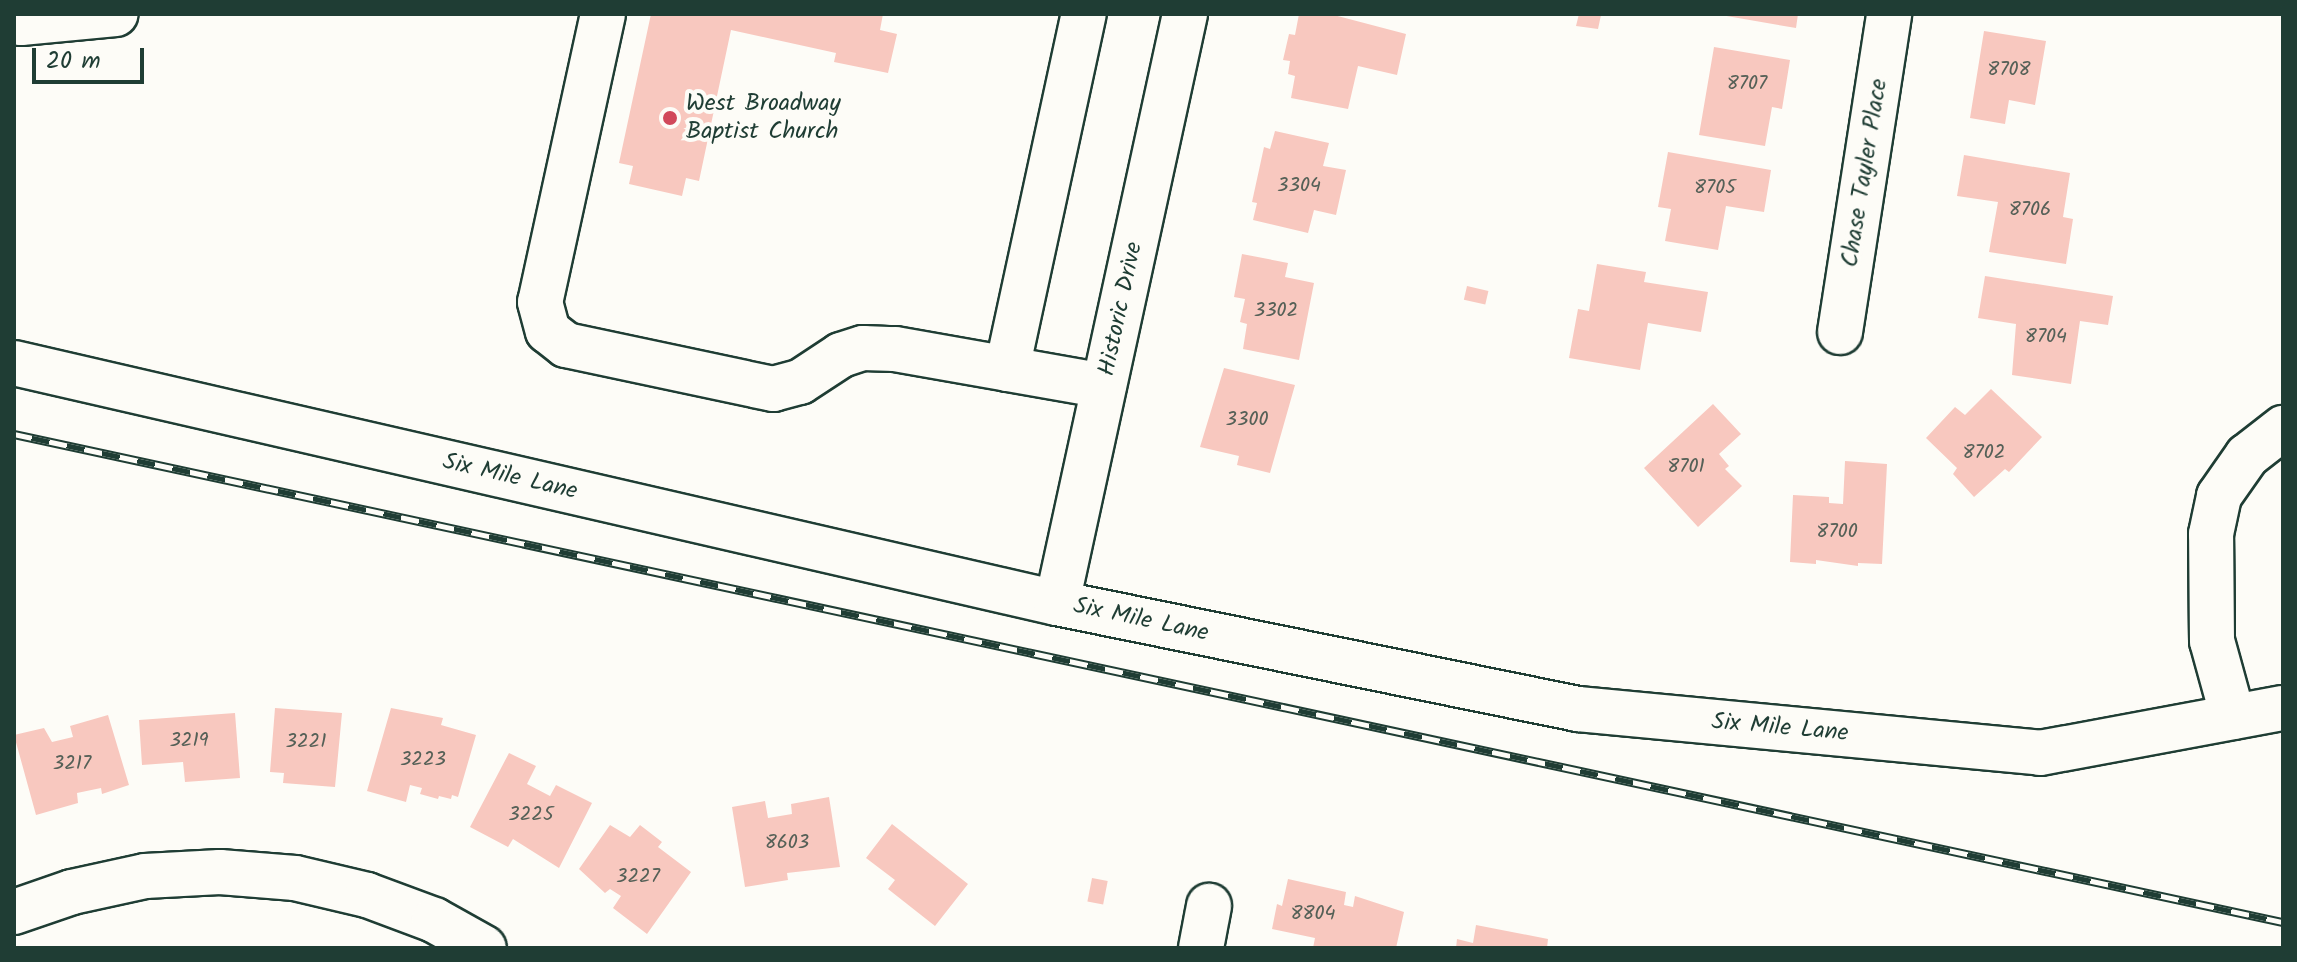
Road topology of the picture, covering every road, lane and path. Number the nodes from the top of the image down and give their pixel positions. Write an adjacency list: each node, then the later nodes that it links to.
1 (116, 14): 6 (street)
2 (603, 14): 9 (street)
3 (1084, 14): 9 (street)
4 (1185, 14): 10 (street, Historic Drive)
5 (1889, 14): 7 (street, Chase Tayler Place)
6 (14, 21)
7 (1840, 332)
8 (14, 363): 12 (street, Six Mile Lane)
9 (1007, 369): 10 (street)
10 (1104, 386): 12 (street, Historic Drive)
11 (2283, 428): 14 (street)
12 (1057, 603): 14 (street, Six Mile Lane)
13 (2283, 708): 14 (street, Six Mile Lane)
14 (2233, 717)
15 (1209, 906): 18 (street)
16 (14, 912): 17 (street)
17 (484, 948)
18 (1201, 948)

